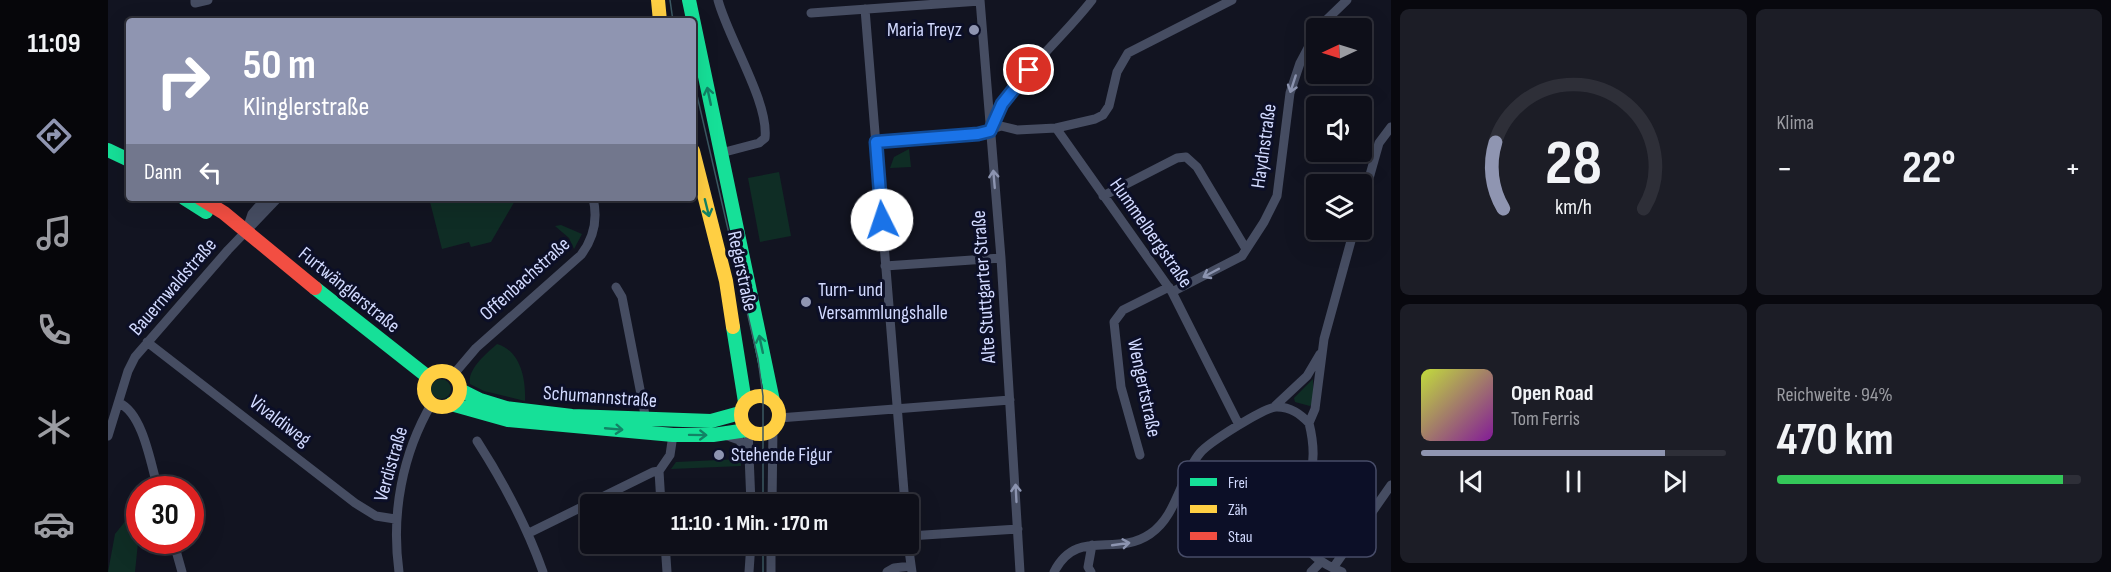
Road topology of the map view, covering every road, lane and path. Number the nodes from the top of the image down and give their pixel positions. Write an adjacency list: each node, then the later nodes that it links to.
1 (195, 0): 2 (street)
2 (208, 0)
3 (658, 0): 12 (main road)
4 (689, 0): 13 (main road, Regerstraße, one-way to 4)
5 (718, 0): 25 (street)
6 (1092, 0): 17 (street)
7 (1232, 0): 20 (street)
8 (1347, 0): 14 (street, Haydnstraße)
9 (980, 1): 10 (street); 18 (street, Alte Stuttgarter Straße)
10 (865, 9): 11 (street); 23 (street)
11 (811, 13)
12 (660, 18)
13 (693, 18)
14 (1330, 18)
15 (696, 33): 25 (main road, Regerstraße, one-way to 15)
16 (1306, 52): 39 (street, Haydnstraße, one-way to 39)
17 (1002, 104): 18 (street); 21 (street); 22 (street)
18 (987, 105): 22 (street, Alte Stuttgarter Straße)
19 (1391, 127): 30 (street)
20 (1056, 128): 21 (street); 31 (street, Hummelbergstraße)
21 (1017, 130): 22 (street)
22 (990, 131): 23 (street); 40 (street, Alte Stuttgarter Straße, one-way to 22)
23 (876, 142): 41 (street)
24 (108, 150): 27 (main road)
25 (721, 153): 50 (main road, Regerstraße, one-way to 25)
26 (108, 158): 29 (main road)
27 (126, 159)
28 (696, 163): 55 (main road, Regerstraße, one-way to 55)
29 (126, 167)
30 (1370, 174)
31 (1103, 196): 39 (street); 43 (street, Hummelbergstraße)
32 (189, 201): 37 (main road, Furtwänglerstraße)
33 (205, 201): 37 (main road, Furtwänglerstraße)
34 (263, 201): 37 (street)
35 (275, 201): 37 (street)
36 (593, 201): 46 (street, Offenbachstraße)
37 (246, 232): 44 (street, Bauernwaldstraße); 47 (main road, Furtwänglerstraße)
38 (1351, 240): 45 (street)
39 (1246, 249): 43 (street, Haydnstraße, one-way to 43)
40 (1001, 258): 41 (street); 49 (street, Alte Stuttgarter Straße)
41 (885, 266): 56 (street)
42 (616, 287): 57 (street)
43 (1170, 289): 60 (street, Hummelbergstraße); 67 (street, Wengertstraße)
44 (147, 342): 51 (street, Bauernwaldstraße); 79 (street, Vivaldiweg)
45 (1322, 351): 54 (street); 59 (street)
46 (453, 375): 47 (main road); 48 (main road)
47 (428, 377): 52 (main road)
48 (460, 390): 53 (main road); 57 (main road, Schumannstraße)
49 (1010, 400): 56 (street); 80 (street, Alte Stuttgarter Straße, one-way to 49)
50 (773, 401): 55 (main road); 58 (main road)
51 (119, 403): 64 (street, Bauernwaldstraße); 71 (street)
52 (432, 403): 53 (main road); 79 (street, Verdistraße)
53 (451, 404): 63 (main road, Schumannstraße, one-way to 63)
54 (1275, 406): 59 (street); 60 (street)
55 (743, 407): 57 (main road, Schumannstraße); 61 (main road)
56 (898, 409): 58 (street); 77 (street)
57 (646, 420)
58 (776, 423): 61 (main road); 76 (street)
59 (1309, 423): 69 (street)
60 (1239, 425): 68 (street, one-way to 60)
61 (747, 430): 62 (main road, Schumannstraße); 66 (street)
62 (723, 434): 63 (main road, Schumannstraße, one-way to 62); 66 (street)
63 (673, 435): 70 (street)
64 (108, 436)
65 (477, 441): 81 (street)
66 (748, 452): 75 (street)
67 (1140, 455)
68 (1195, 461)
69 (1313, 461)
70 (659, 471): 74 (street); 81 (street)
71 (154, 476)
72 (1391, 485): 78 (street)
73 (1178, 492): 83 (street, one-way to 73)
74 (660, 494)
75 (750, 494)
76 (772, 494)
77 (905, 494)
78 (1376, 509)
79 (395, 519): 95 (street, Verdistraße)
80 (1018, 529): 82 (street); 101 (street, Alte Stuttgarter Straße)
81 (530, 533): 96 (street)
82 (919, 535)
83 (1092, 544): 102 (street); 103 (street)
84 (177, 554): 94 (street)
85 (665, 554): 97 (street)
86 (751, 554): 98 (street)
87 (771, 554): 99 (street)
88 (910, 554): 92 (street)
89 (1317, 557): 91 (street)
90 (1345, 557): 93 (street)
91 (1321, 562): 93 (street); 104 (street)
92 (912, 569): 100 (street)
93 (1337, 570)
94 (182, 572)
95 (399, 572)
96 (543, 572)
97 (667, 572)
98 (749, 572)
99 (771, 572)
100 (887, 572)
101 (1020, 572)
102 (1054, 572)
103 (1091, 572)
104 (1311, 572)

